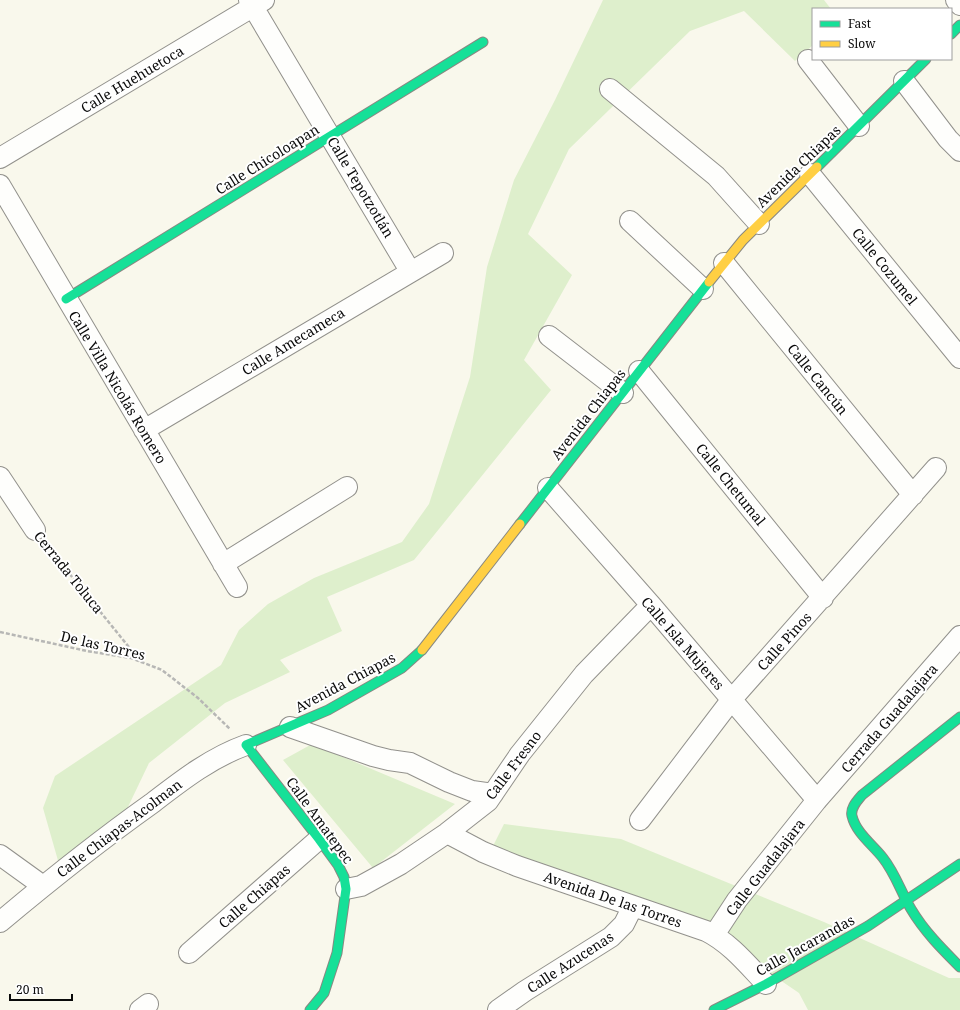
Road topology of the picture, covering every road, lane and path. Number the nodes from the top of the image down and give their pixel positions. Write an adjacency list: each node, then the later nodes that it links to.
1 (956, 0): 3 (street)
2 (256, 2): 12 (street, Calle Tepotzotlán); 14 (street, Calle Huehuetoca)
3 (960, 5)
4 (960, 24): 5 (street)
5 (952, 33)
6 (484, 42): 12 (street, Calle Chicoloapan)
7 (808, 60): 11 (street)
8 (925, 60): 9 (street, Avenida Chiapas)
9 (904, 81): 11 (street, Avenida Chiapas); 13 (street)
10 (610, 89): 18 (street)
11 (859, 126): 15 (street, Avenida Chiapas)
12 (330, 136): 21 (street, Calle Tepotzotlán); 23 (street, Calle Chicoloapan)
13 (960, 151)
14 (0, 158)
15 (810, 174): 18 (street, Avenida Chiapas); 25 (street, Calle Cozumel)
16 (0, 185): 23 (street, Calle Villa Nicolás Romero)
17 (630, 222): 22 (street)
18 (759, 224): 20 (street, Avenida Chiapas)
19 (443, 253): 21 (street, Calle Amecameca)
20 (724, 263): 22 (street, Avenida Chiapas); 33 (street, Calle Cancún)
21 (410, 271): 28 (street, Calle Amecameca)
22 (703, 289): 26 (street, Avenida Chiapas)
23 (66, 299): 28 (street, Calle Villa Nicolás Romero)
24 (549, 336): 27 (street)
25 (960, 358)
26 (640, 371): 27 (street, Avenida Chiapas); 37 (street, Calle Chetumal)
27 (623, 393): 32 (street, Avenida Chiapas)
28 (144, 430): 35 (street, Calle Villa Nicolás Romero)
29 (936, 468): 33 (street, Calle Pinos)
30 (0, 477): 34 (street, Cerrada Toluca)
31 (347, 487): 35 (street)
32 (548, 488): 38 (street, Calle Isla Mujeres); 44 (street, Avenida Chiapas)
33 (913, 495): 37 (street, Calle Pinos)
34 (35, 530): 41 (path, Cerrada Toluca)
35 (223, 564): 36 (street, Calle Villa Nicolás Romero)
36 (237, 587)
37 (823, 598): 42 (street, Calle Pinos)
38 (650, 605): 42 (street, Calle Isla Mujeres); 46 (street, Calle Fresno)
39 (0, 632): 41 (path, De las Torres)
40 (960, 636): 47 (street, Cerrada Guadalajara)
41 (142, 662): 45 (path, De las Torres)
42 (732, 699): 47 (street, Calle Isla Mujeres); 48 (street, Calle Pinos)
43 (960, 716): 55 (street)
44 (290, 727): 45 (street, Avenida Chiapas); 46 (street)
45 (246, 745): 50 (street, Calle Amatepec); 53 (street, Calle Chiapas-Acolman)
46 (493, 794): 49 (street, Calle Fresno)
47 (817, 800): 58 (street, Calle Guadalajara)
48 (640, 820)
49 (448, 833): 54 (street, Calle Fresno); 56 (street, Avenida De las Torres)
50 (319, 839): 54 (street, Calle Amatepec); 59 (street, Calle Chiapas)
51 (0, 855): 53 (street)
52 (960, 864): 55 (street, Calle Jacarandas)
53 (43, 886): 57 (street, Calle Chiapas-Acolman)
54 (346, 889): 62 (street, Calle Amatepec)
55 (906, 899): 60 (street); 61 (street, Calle Jacarandas)
56 (634, 906): 58 (street, Avenida De las Torres); 63 (street, Calle Azucenas)
57 (0, 922)
58 (714, 935): 61 (street, Avenida De las Torres)
59 (189, 953)
60 (960, 967)
61 (766, 984): 64 (street, Calle Jacarandas)
62 (318, 1007)
63 (498, 1010)
64 (714, 1010)

